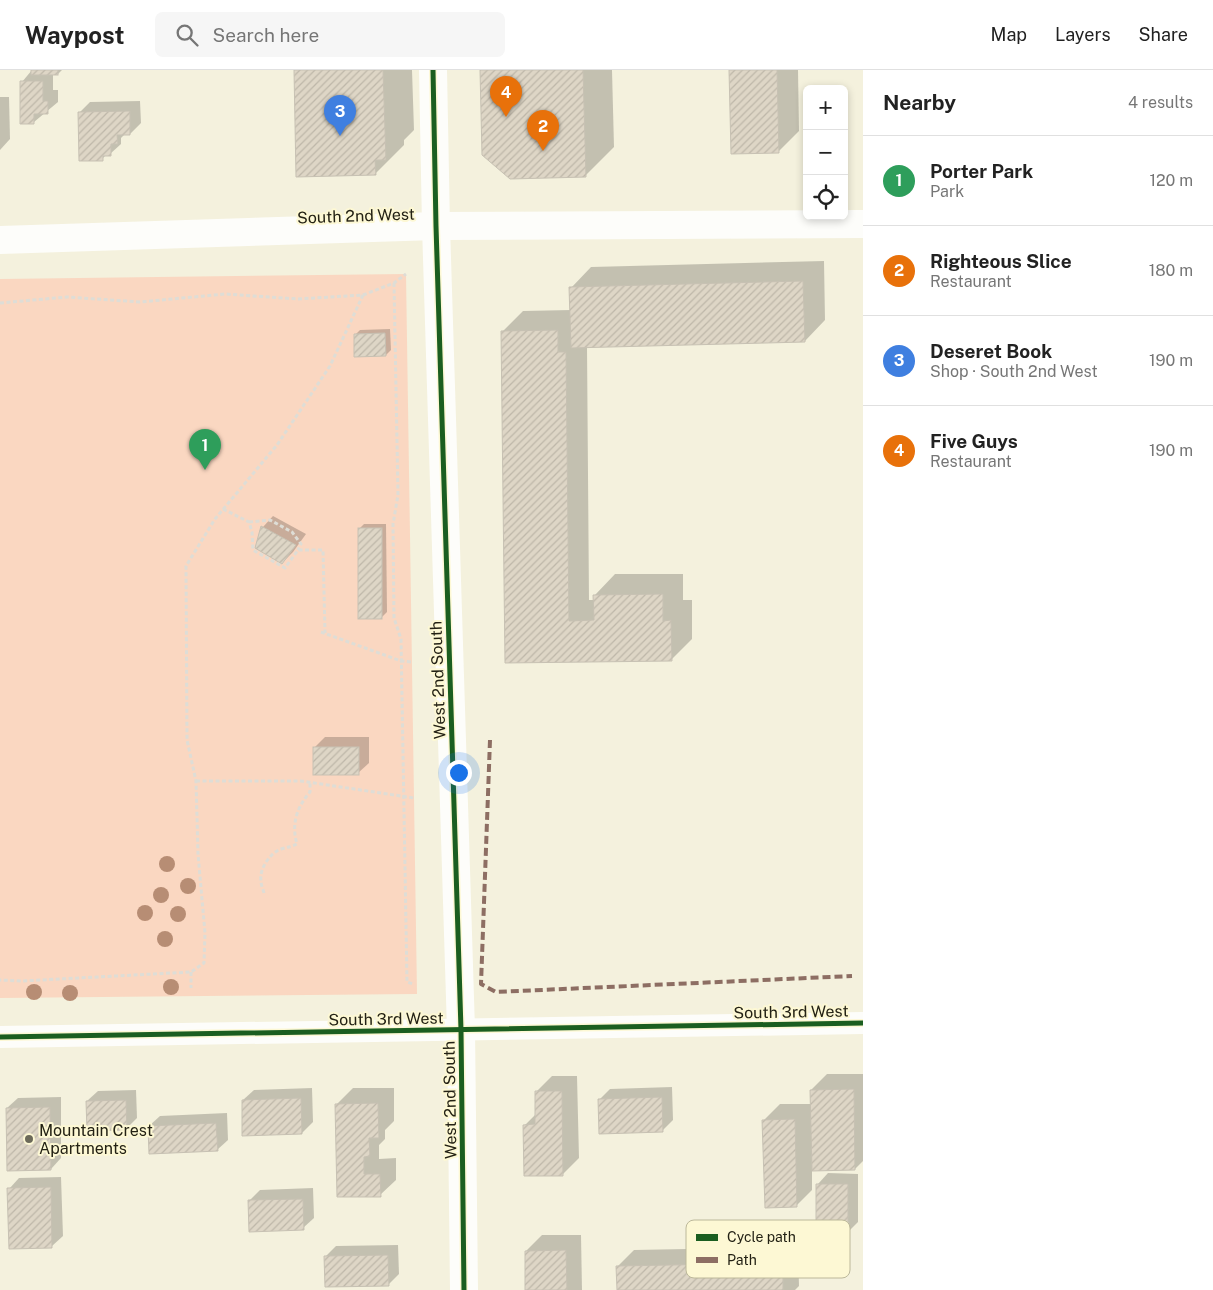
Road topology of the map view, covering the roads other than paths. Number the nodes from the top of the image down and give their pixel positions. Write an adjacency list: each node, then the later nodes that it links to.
1 (433, 70): 3 (street, West 2nd South)
2 (863, 224): 3 (street, South 2nd West)
3 (436, 226): 4 (street, South 2nd West); 6 (street, West 2nd South)
4 (0, 240)
5 (863, 1024): 6 (street, South 3rd West)
6 (461, 1030): 7 (street, South 3rd West); 8 (street, West 2nd South)
7 (0, 1037)
8 (464, 1290)

